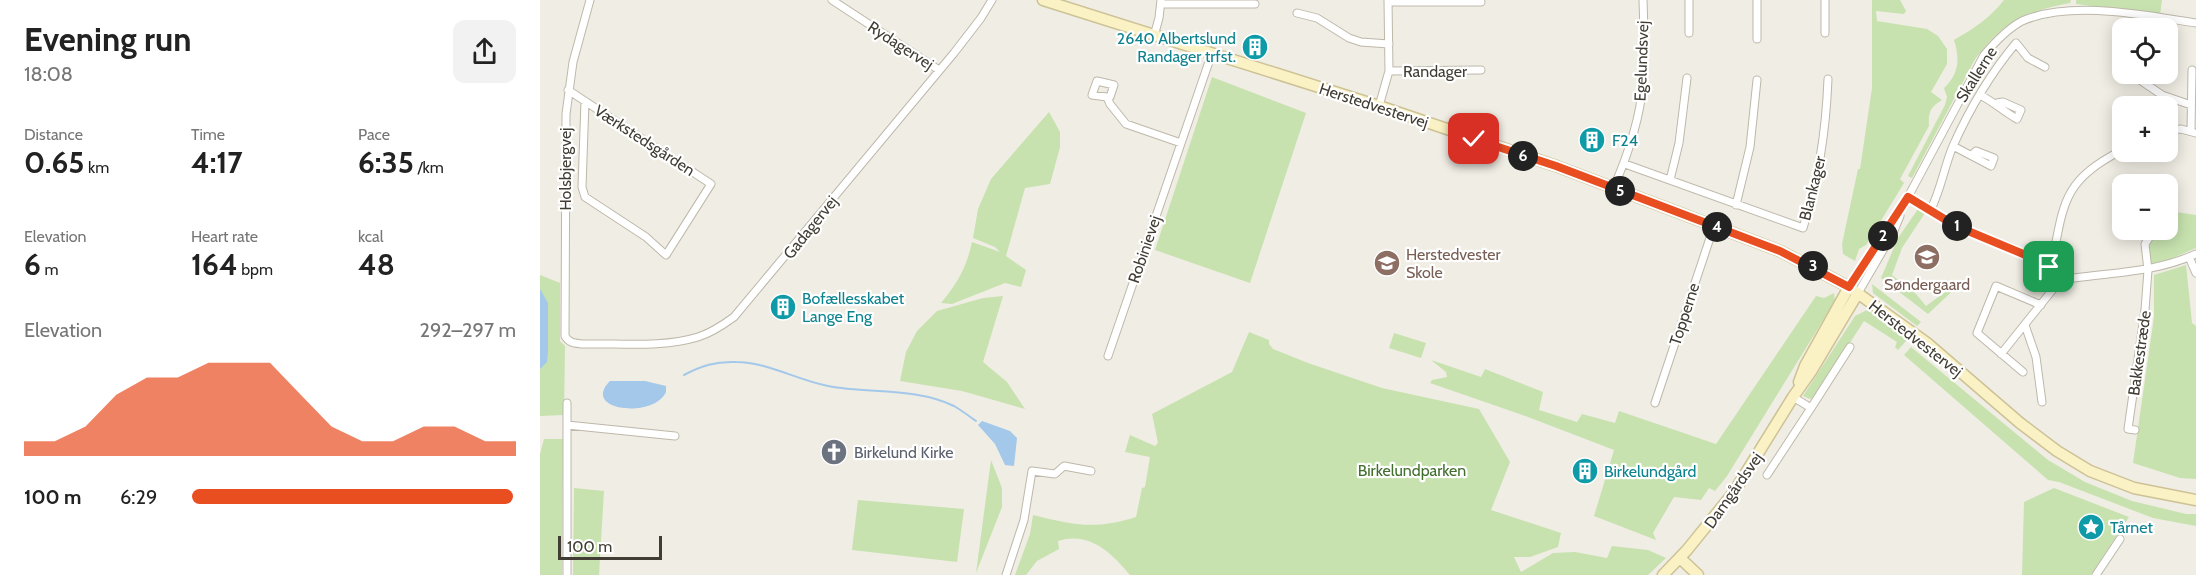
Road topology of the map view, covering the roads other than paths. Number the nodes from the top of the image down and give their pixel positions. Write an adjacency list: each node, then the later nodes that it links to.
1 (590, 0): 30 (street, Holsbjergvej)
2 (832, 0): 23 (street, Rydagervej)
3 (992, 0): 23 (street, Gadagervej)
4 (1043, 0): 17 (street, Herstedvestervej)
5 (1643, 0): 43 (street, Egelundsvej)
6 (1689, 0): 15 (street)
7 (1757, 0): 18 (street)
8 (1825, 0): 16 (street)
9 (1388, 1): 11 (street, Randager); 19 (street, Randager)
10 (1161, 2): 12 (street); 17 (street)
11 (1481, 2)
12 (1256, 4)
13 (1296, 13): 19 (street, Randager)
14 (2196, 23): 46 (street, Skallerne)
15 (1689, 33)
16 (1825, 33)
17 (1154, 36): 20 (street, Herstedvestervej)
18 (1757, 39)
19 (1389, 44): 25 (street, Randager)
20 (1212, 53): 36 (street, Herstedvestervej); 39 (street, Robinievej)
21 (2045, 67): 31 (street)
22 (2192, 69): 35 (street)
23 (939, 70): 59 (street, Gadagervej)
24 (1481, 70): 25 (street, Randager)
25 (1389, 71): 36 (street, Randager)
26 (1687, 78): 44 (street)
27 (1828, 79): 47 (street, Blankager)
28 (1757, 80): 47 (street)
29 (2146, 84): 35 (street)
30 (568, 90): 33 (street, Værkstedsgården); 59 (street, Holsbjergvej)
31 (1980, 95): 34 (street); 40 (street)
32 (1107, 97): 39 (street)
33 (585, 101): 33 (street, Værkstedsgården)
34 (1997, 103)
35 (2191, 105): 38 (street)
36 (1379, 106): 45 (street, Herstedvestervej)
37 (2178, 129): 38 (street)
38 (2193, 132)
39 (1181, 143): 62 (street, Robinievej)
40 (1953, 146): 41 (street); 48 (street)
41 (1972, 154)
42 (2112, 155): 52 (street)
43 (1625, 164): 44 (street, Blankager); 45 (street, Egelundsvej)
44 (1670, 180): 47 (street, Blankager)
45 (1613, 189): 49 (street, Herstedvestervej)
46 (1908, 197): 48 (street); 56 (street, Skallerne); 56 (street, Skallerne)
47 (1736, 204)
48 (1930, 211): 52 (street)
49 (1714, 226): 56 (street, Herstedvestervej); 67 (street, Topperne)
50 (2148, 240): 53 (street)
51 (2192, 256): 53 (street); 54 (street)
52 (2047, 270): 55 (street)
53 (2148, 270): 55 (street); 70 (street, Bakkestræde)
54 (2196, 273)
55 (2062, 278): 57 (street)
56 (1853, 290): 64 (street, Damgårdsvej); 74 (street, Herstedvestervej)
57 (2040, 305): 58 (street); 61 (street)
58 (2023, 327): 61 (street); 65 (street)
59 (568, 340)
60 (1850, 347): 68 (street)
61 (2001, 354): 63 (street)
62 (1107, 356)
63 (2023, 372)
64 (1793, 397): 68 (street); 76 (street, Damgårdsvej)
65 (2042, 402)
66 (567, 403): 69 (street)
67 (1655, 403)
68 (1811, 408): 73 (street)
69 (567, 425): 71 (street); 77 (street)
70 (2135, 430)
71 (675, 436)
72 (1091, 471): 78 (street)
73 (1767, 475)
74 (2196, 500)
75 (2120, 539): 81 (street)
76 (1680, 558): 79 (street, Damgårdsvej); 80 (street)
77 (567, 575)
78 (1006, 575)
79 (1663, 575)
80 (1698, 575)
81 (2096, 575)

